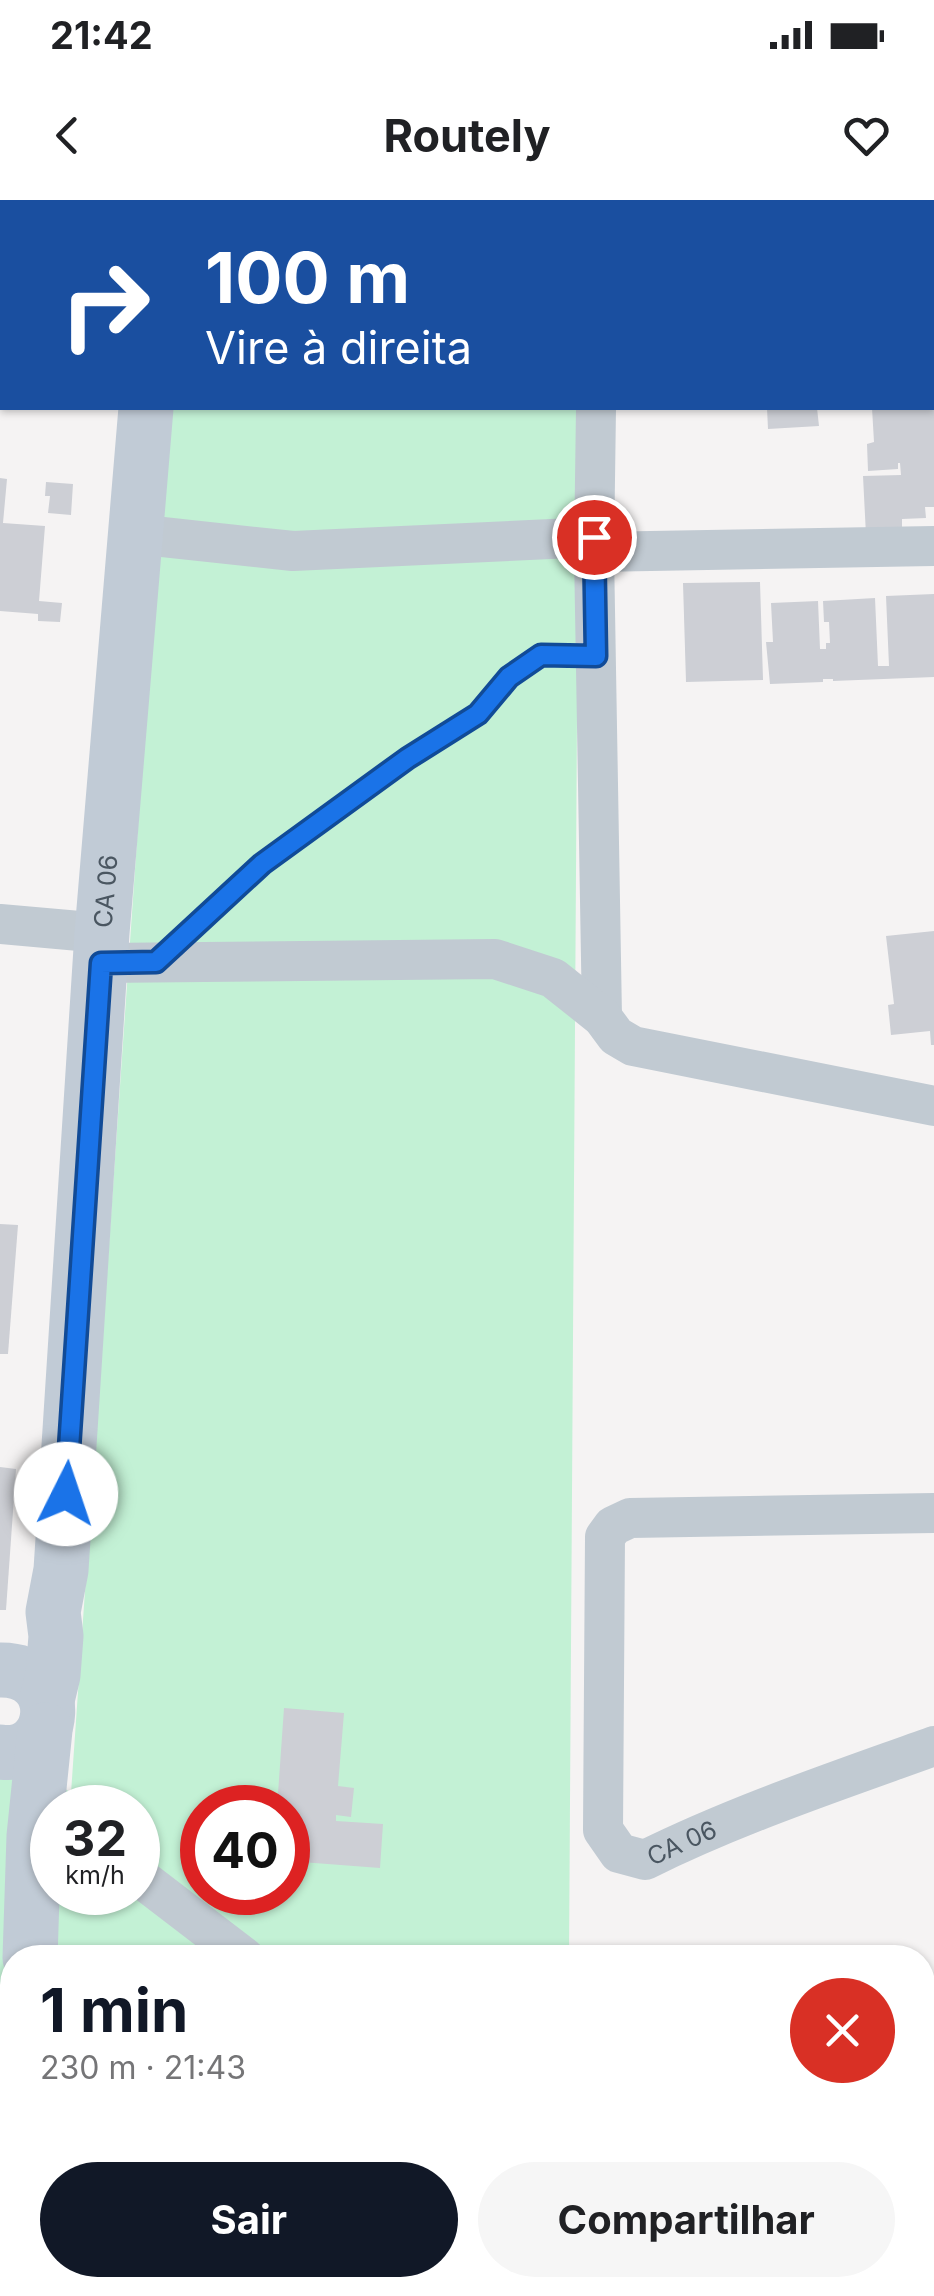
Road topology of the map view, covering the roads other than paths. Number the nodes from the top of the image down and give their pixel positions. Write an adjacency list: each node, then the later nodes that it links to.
1 (146, 410): 3 (street, CA 06)
2 (596, 410): 4 (street)
3 (135, 534): 4 (street); 8 (street, CA 06)
4 (594, 544): 5 (street); 6 (street)
5 (934, 546)
6 (596, 656): 9 (lane); 10 (street)
7 (0, 924): 8 (street)
8 (102, 948): 9 (street); 13 (street, CA 06)
9 (156, 962): 10 (street)
10 (602, 1018): 11 (street)
11 (934, 1106)
12 (934, 1513): 16 (street, CA 06)
13 (53, 1612): 14 (street); 15 (street, CA 06)
14 (0, 1669): 15 (street)
15 (31, 1727): 17 (street, CA 06)
16 (934, 1746)
17 (33, 1785)
18 (160, 1893): 21 (street)
19 (31, 1915): 20 (street, CA 06)
20 (30, 1945)
21 (228, 1945)

